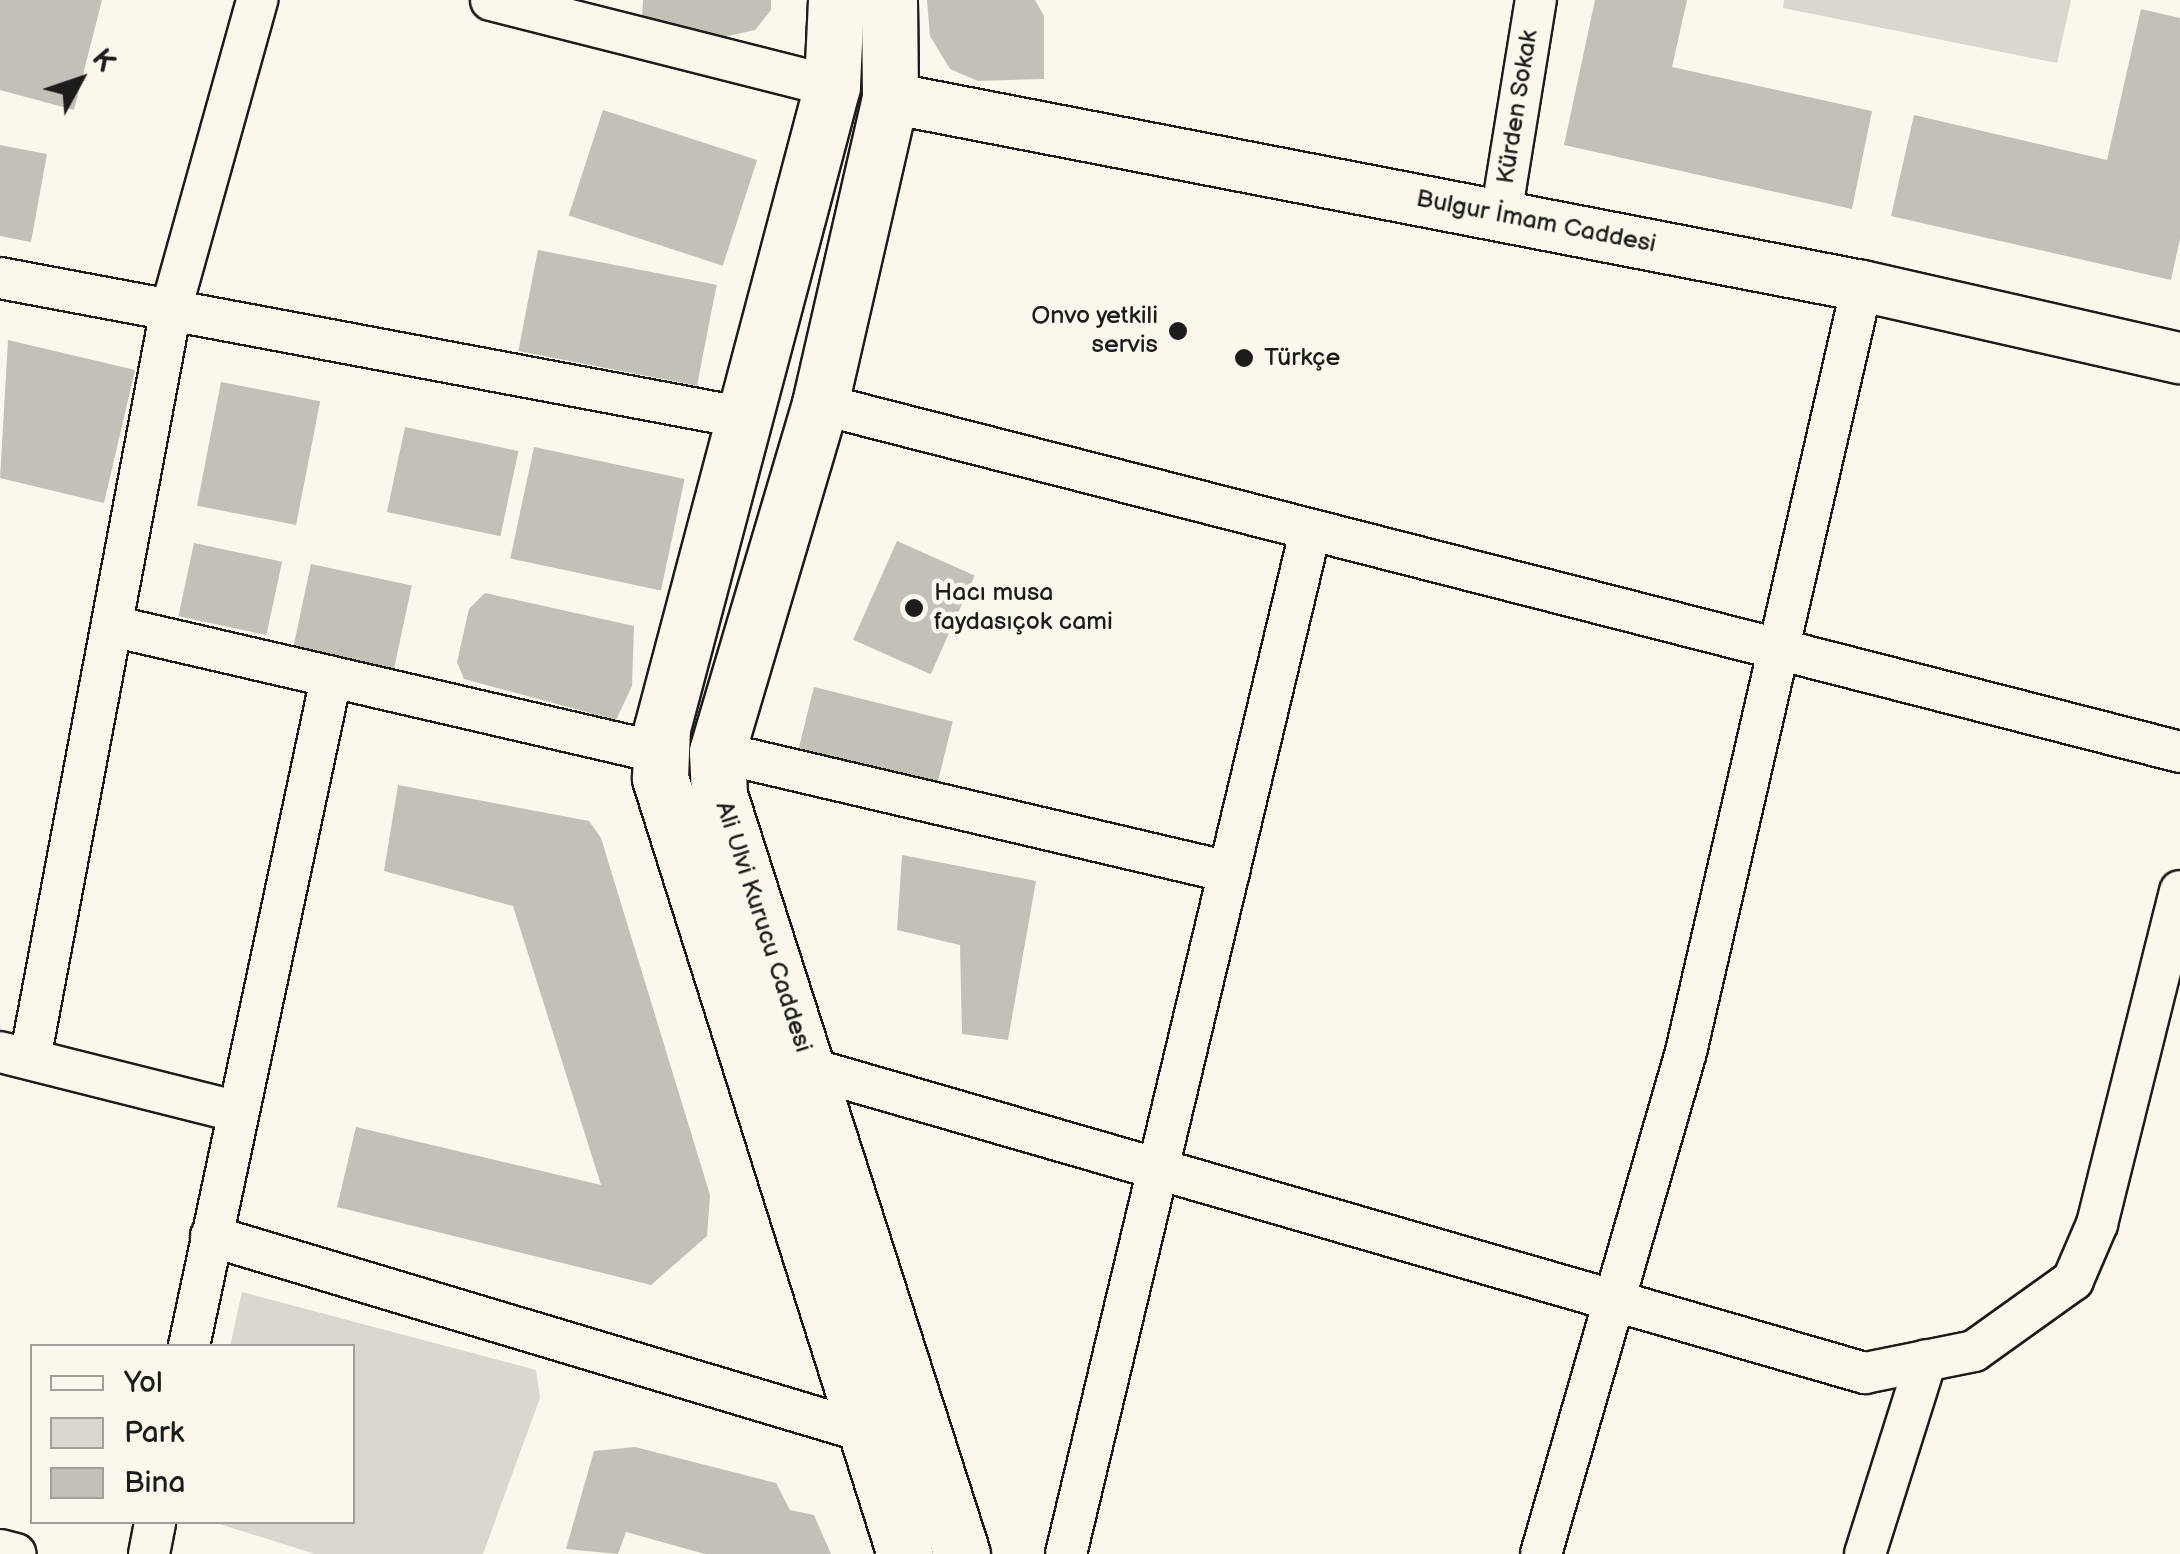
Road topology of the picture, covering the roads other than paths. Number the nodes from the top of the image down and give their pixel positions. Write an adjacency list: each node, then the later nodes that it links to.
1 (257, 0): 11 (street)
2 (492, 0): 6 (street)
3 (836, 0): 6 (main road, Ali Ulvi Kurucu Caddesi)
4 (889, 0): 7 (main road, Ali Ulvi Kurucu Caddesi)
5 (1536, 0): 8 (street, Kürden Sokak)
6 (832, 86): 14 (main road, Ali Ulvi Kurucu Caddesi)
7 (890, 98): 8 (street, Bulgur İmam Caddesi); 13 (main road, Ali Ulvi Kurucu Caddesi)
8 (1501, 215): 10 (street, Bulgur İmam Caddesi)
9 (0, 278): 11 (street)
10 (1862, 286): 12 (street, Bulgur İmam Caddesi); 17 (street)
11 (171, 309): 14 (street); 16 (street)
12 (2180, 358)
13 (820, 404): 15 (street); 19 (main road, Ali Ulvi Kurucu Caddesi)
14 (740, 417): 21 (main road, Ali Ulvi Kurucu Caddesi)
15 (1310, 536): 17 (street); 22 (street)
16 (112, 626): 18 (street); 25 (street)
17 (1774, 651): 20 (street); 30 (street)
18 (330, 683): 21 (street); 27 (street)
19 (716, 752): 22 (street); 26 (main road, Ali Ulvi Kurucu Caddesi)
20 (2180, 752)
21 (661, 753): 33 (main road, Ali Ulvi Kurucu Caddesi)
22 (1229, 872): 28 (street)
23 (2180, 891): 24 (street)
24 (2175, 939): 32 (street)
25 (15, 1056): 27 (street)
26 (808, 1068): 28 (street); 39 (main road, Ali Ulvi Kurucu Caddesi)
27 (235, 1111): 29 (street)
28 (1158, 1169): 30 (street); 40 (street)
29 (211, 1236): 31 (street); 33 (street)
30 (1613, 1299): 32 (street); 41 (street)
31 (189, 1344)
32 (1926, 1360): 42 (street)
33 (870, 1433): 38 (main road, Ali Ulvi Kurucu Caddesi)
34 (155, 1524): 37 (street)
35 (0, 1550): 36 (street)
36 (16, 1554)
37 (149, 1554)
38 (905, 1554)
39 (962, 1554)
40 (1066, 1554)
41 (1541, 1554)
42 (1864, 1554)

